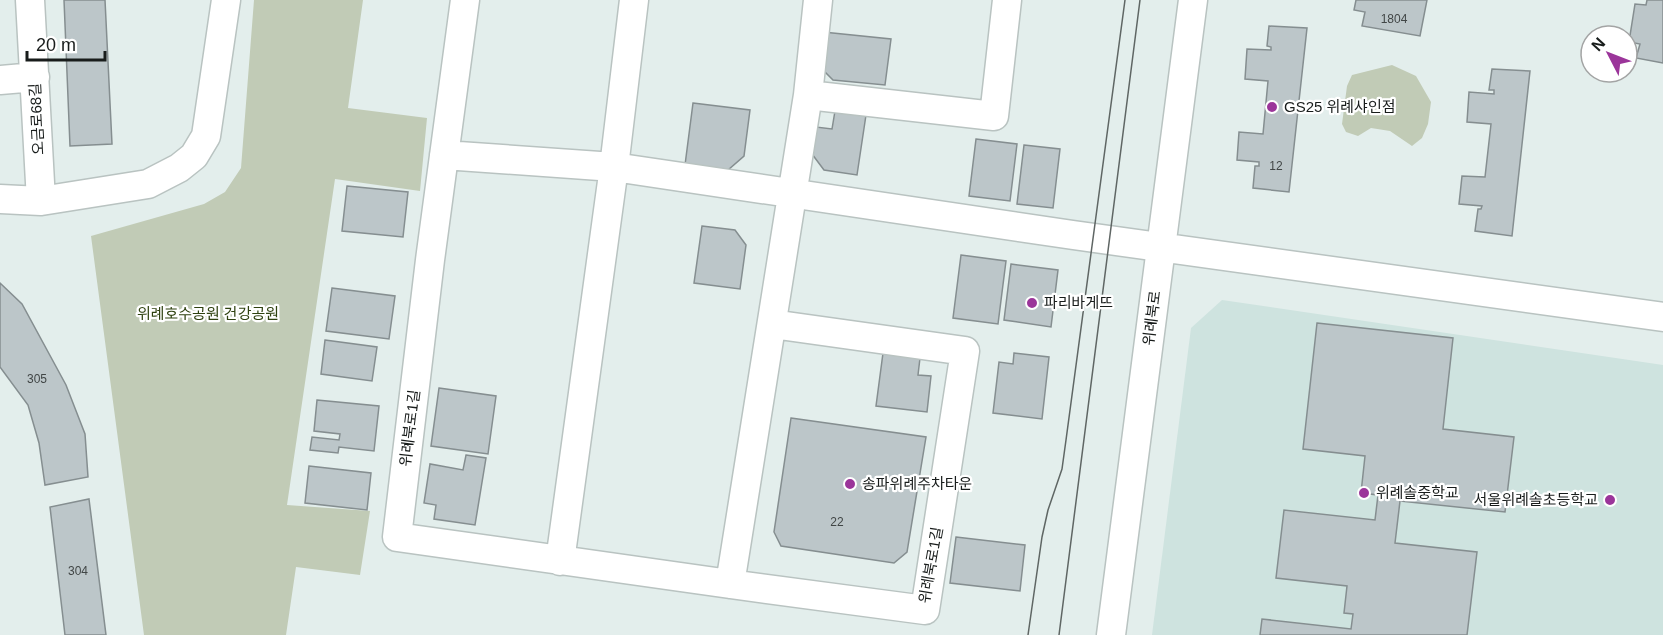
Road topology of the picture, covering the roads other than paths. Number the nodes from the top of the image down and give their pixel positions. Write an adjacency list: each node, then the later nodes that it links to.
1 (30, 0): 8 (street, 오금로68길)
2 (226, 0): 15 (street)
3 (465, 0): 11 (street, 위례북로1길)
4 (634, 0): 12 (street)
5 (818, 0): 10 (street)
6 (1007, 0): 10 (street)
7 (1193, 0): 16 (street, 위례북로)
8 (35, 77): 9 (street); 15 (street, 오금로68길)
9 (0, 80)
10 (808, 95): 13 (street)
11 (444, 155): 12 (street); 19 (street, 위례북로1길)
12 (614, 167): 13 (street); 19 (street)
13 (791, 194): 16 (street); 18 (street)
14 (0, 199): 15 (street)
15 (40, 201)
16 (1162, 247): 17 (street); 21 (street, 위례북로)
17 (1663, 317)
18 (772, 324): 20 (street); 20 (street, 위례북로1길)
19 (560, 561): 20 (street, 위례북로1길)
20 (730, 584)
21 (1111, 635)

